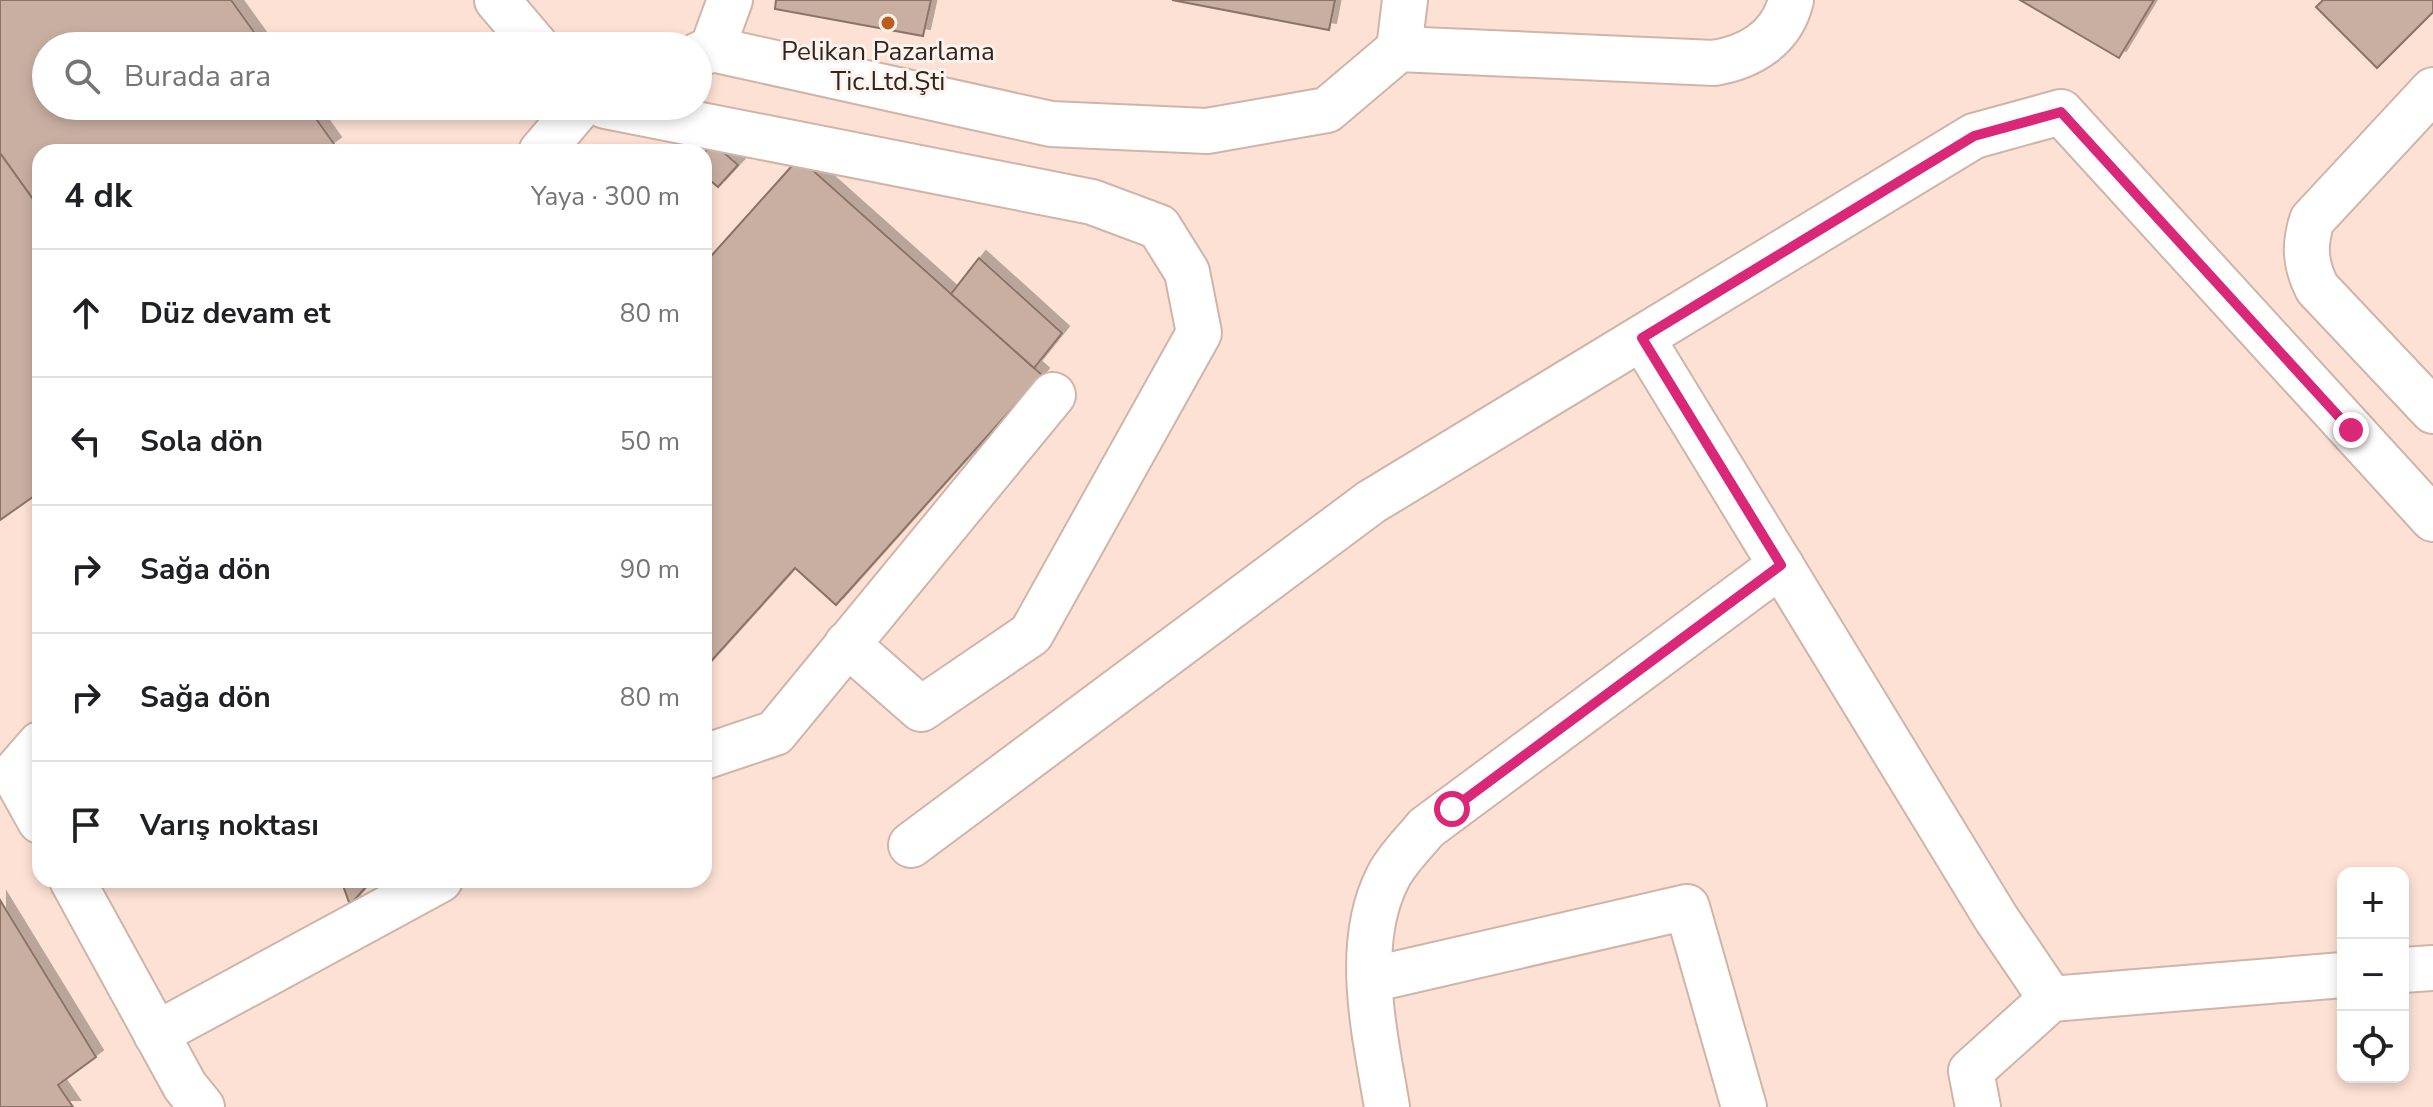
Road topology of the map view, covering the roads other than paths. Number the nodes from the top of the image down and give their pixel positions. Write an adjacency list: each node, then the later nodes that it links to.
1 (497, 0): 5 (street)
2 (730, 0): 6 (street)
3 (1405, 0): 7 (street)
4 (1791, 0): 7 (street)
5 (524, 32)
6 (712, 37)
7 (1399, 49): 8 (street)
8 (712, 53)
9 (2433, 90): 15 (street)
10 (568, 120): 12 (street)
11 (676, 120): 18 (street)
12 (548, 144)
13 (1642, 338): 16 (street); 17 (street); 22 (street)
14 (1053, 395): 18 (street)
15 (2433, 411)
16 (2433, 519)
17 (1781, 565): 28 (street); 29 (street)
18 (847, 644): 19 (street)
19 (712, 754)
20 (14, 767): 21 (street)
21 (32, 804)
22 (911, 845)
23 (76, 888): 30 (street)
24 (425, 888): 30 (street)
25 (2433, 968): 26 (street)
26 (2409, 970)
27 (2337, 975): 29 (street)
28 (1370, 980): 32 (street); 33 (street)
29 (2051, 999): 34 (street)
30 (156, 1034): 31 (street)
31 (202, 1107)
32 (1387, 1107)
33 (1744, 1107)
34 (1978, 1107)

